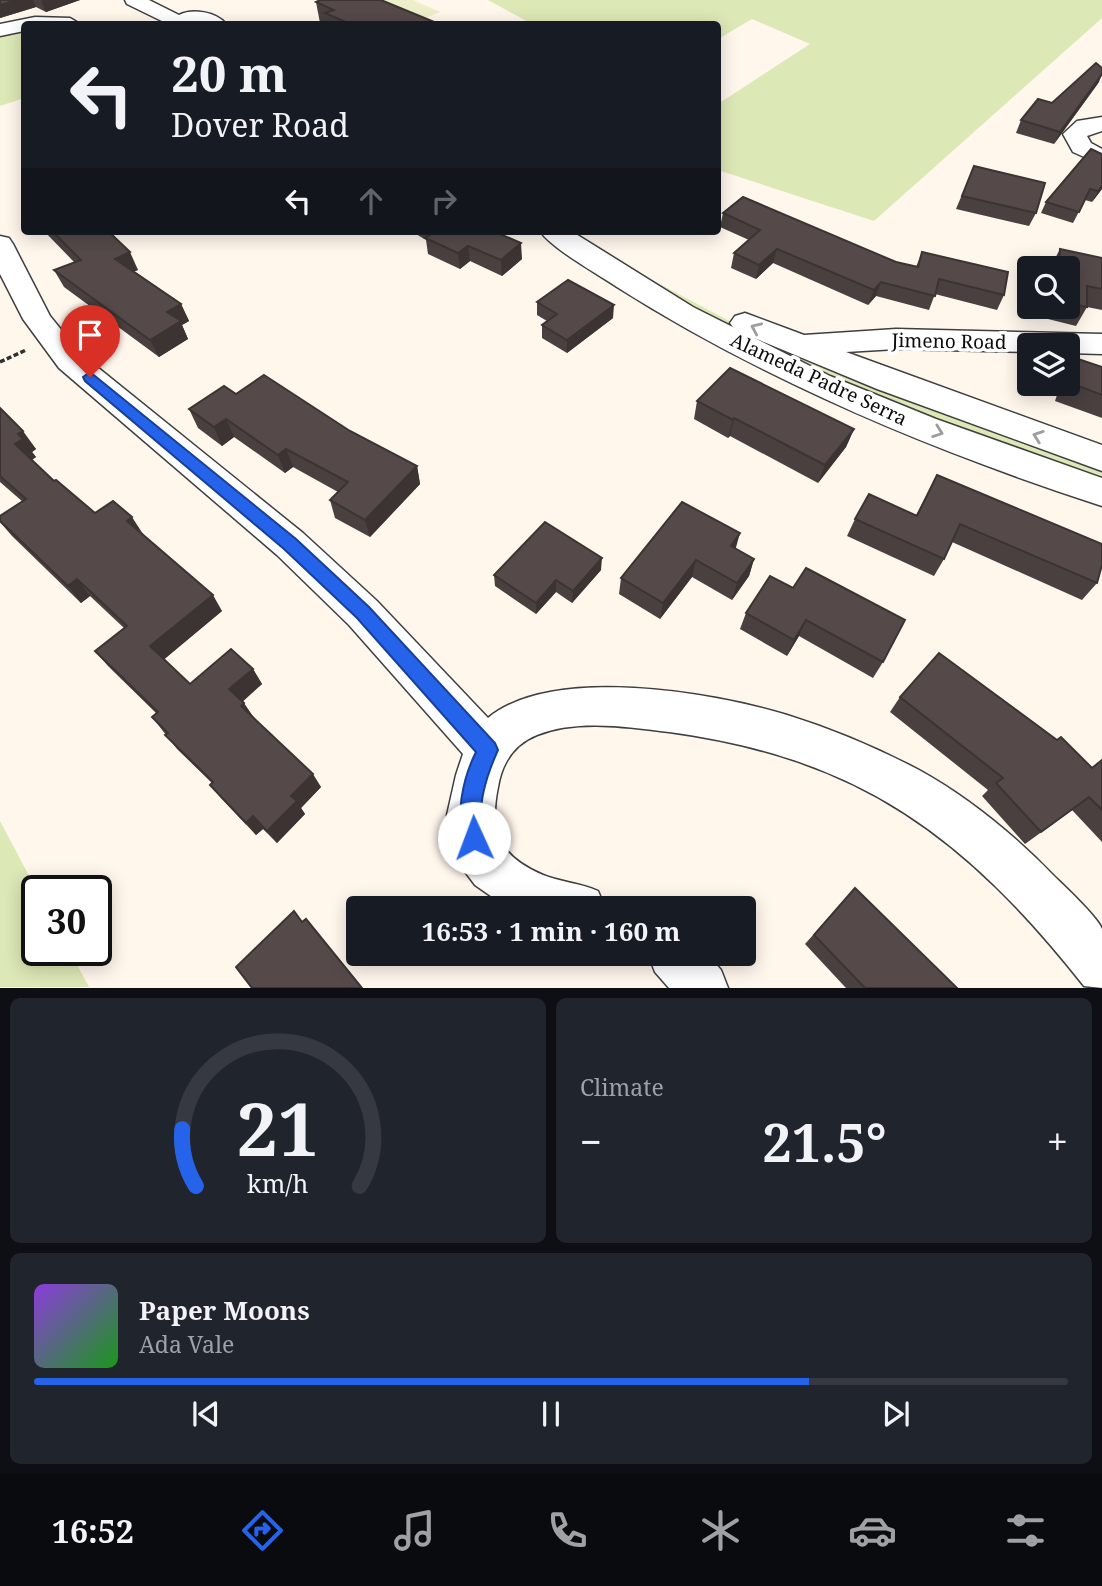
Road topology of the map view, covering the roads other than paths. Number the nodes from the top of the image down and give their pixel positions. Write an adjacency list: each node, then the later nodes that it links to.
1 (134, 0): 3 (street)
2 (154, 0): 4 (street)
3 (186, 21)
4 (187, 21)
5 (21, 26): 6 (street)
6 (0, 30)
7 (1102, 124): 8 (street)
8 (1102, 158)
9 (558, 235): 15 (street, Alameda Padre Serra, one-way to 15)
10 (582, 235): 13 (street, Alameda Padre Serra, one-way to 10)
11 (0, 244): 16 (street)
12 (1102, 344): 13 (street, Jimeno Road)
13 (796, 345): 14 (street, Alameda Padre Serra, one-way to 13)
14 (1102, 458)
15 (1102, 492)
16 (488, 750): 17 (street); 19 (street)
17 (534, 896)
18 (684, 966): 20 (street)
19 (1102, 968)
20 (703, 988)

